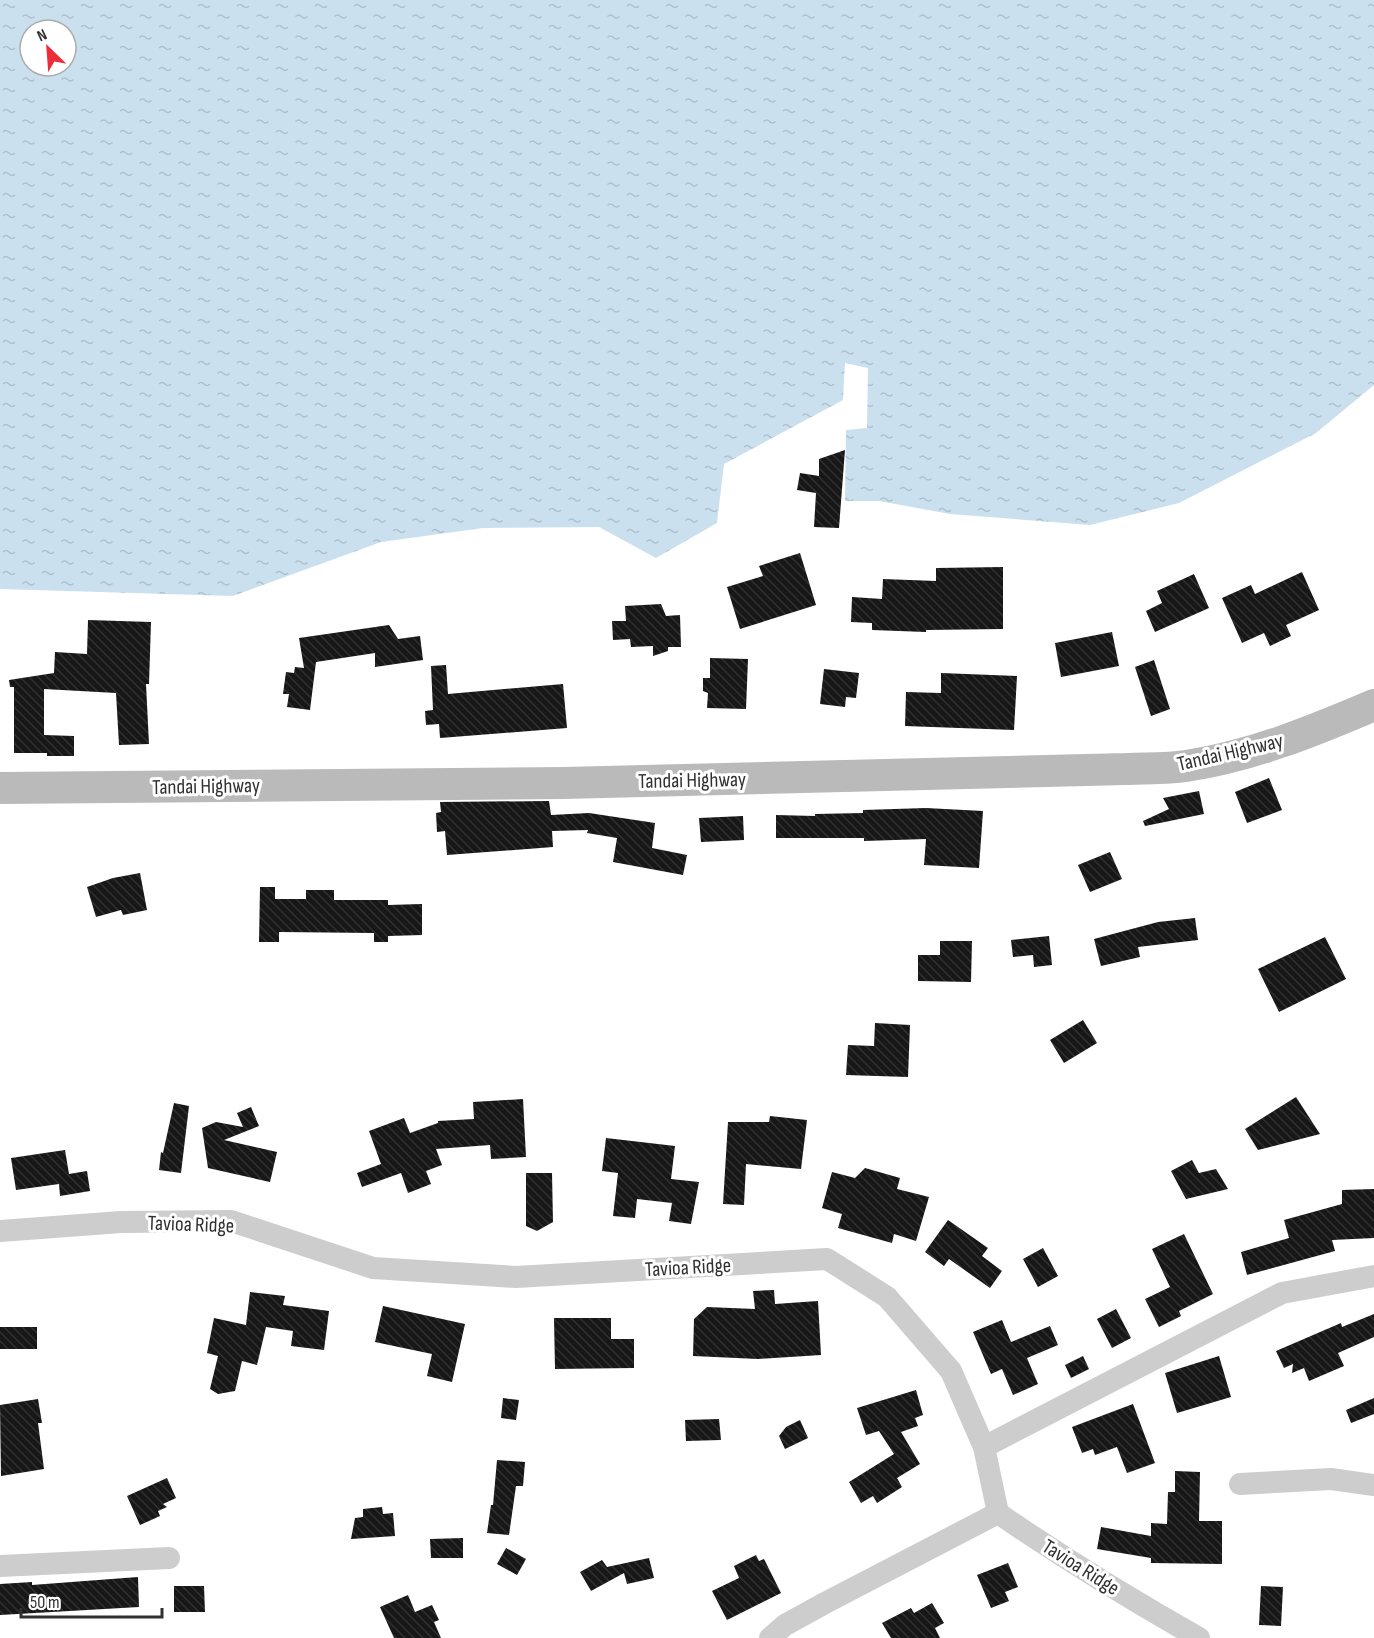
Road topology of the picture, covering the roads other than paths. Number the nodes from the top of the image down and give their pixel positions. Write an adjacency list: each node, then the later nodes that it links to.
1 (1374, 705): 2 (main road, Tandai Highway)
2 (0, 788)
3 (0, 1231): 5 (street, Tavioa Ridge)
4 (1374, 1276): 5 (street)
5 (984, 1447): 8 (street, Tavioa Ridge)
6 (1240, 1484): 7 (street)
7 (1374, 1485)
8 (998, 1513): 11 (street); 12 (street, Tavioa Ridge)
9 (169, 1558): 10 (street)
10 (0, 1566)
11 (770, 1638)
12 (1199, 1638)

